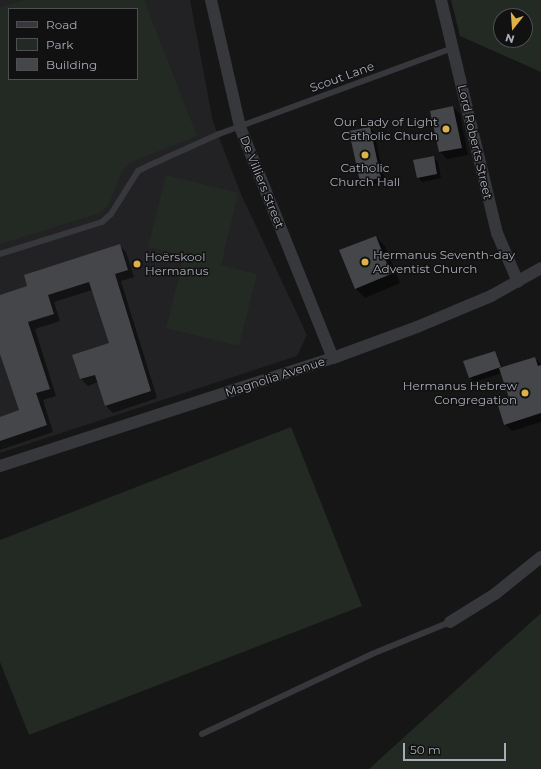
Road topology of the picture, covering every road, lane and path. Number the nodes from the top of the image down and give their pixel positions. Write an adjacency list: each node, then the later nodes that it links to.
1 (211, 0): 4 (street, De Villiers Street)
2 (441, 0): 3 (street, Lord Roberts Street)
3 (453, 48): 4 (lane, Scout Lane); 7 (street, Lord Roberts Street)
4 (240, 127): 5 (lane, Scout Lane); 8 (street, De Villiers Street)
5 (0, 254)
6 (540, 270): 7 (street, Magnolia Avenue)
7 (518, 282): 8 (street, Magnolia Avenue)
8 (333, 358): 9 (street, Magnolia Avenue)
9 (0, 466)
10 (541, 557): 11 (street)
11 (450, 622): 12 (lane)
12 (202, 734)

